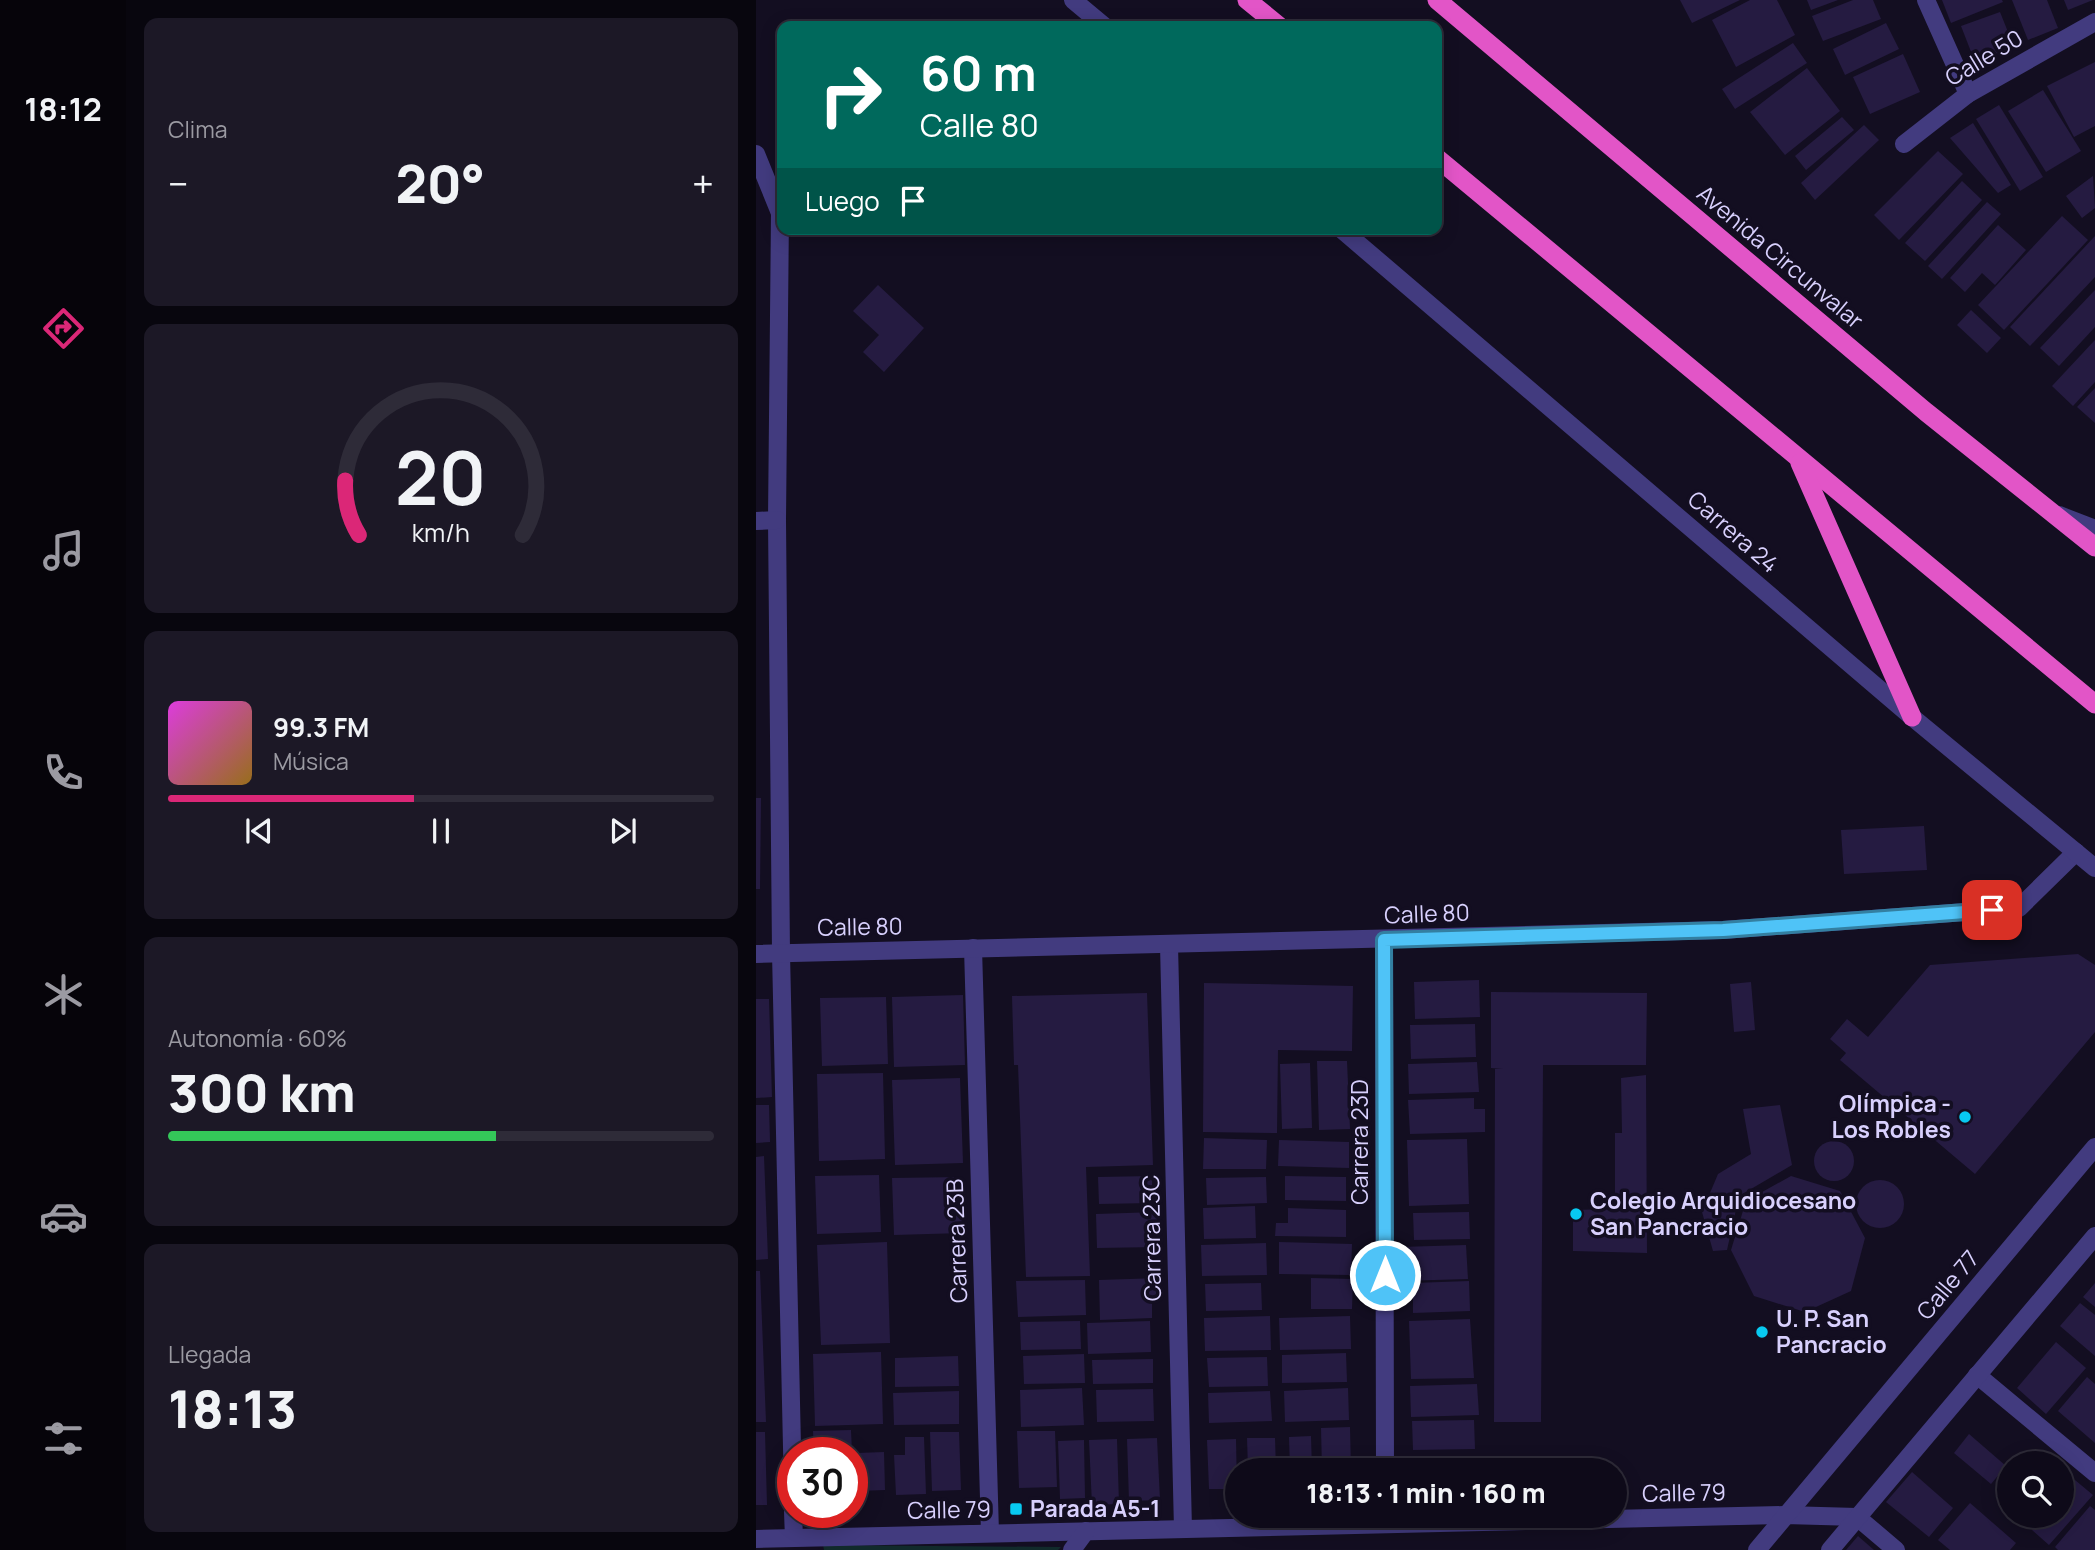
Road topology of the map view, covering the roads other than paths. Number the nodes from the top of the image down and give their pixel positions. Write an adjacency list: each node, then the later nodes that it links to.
1 (1073, 0): 5 (street)
2 (1247, 0): 6 (highway)
3 (1437, 0): 16 (highway, Avenida Circunvalar)
4 (1926, 0): 8 (street)
5 (1098, 21)
6 (1273, 21)
7 (2095, 22): 8 (street, Calle 50)
8 (1968, 94): 9 (street, Calle 50)
9 (1903, 144)
10 (756, 154): 12 (street)
11 (1442, 162): 15 (highway)
12 (777, 206)
13 (780, 235): 17 (street)
14 (1348, 235): 22 (street, Carrera 24)
15 (1798, 459): 21 (highway); 22 (highway)
16 (2053, 513): 19 (street); 20 (highway, Avenida Circunvalar)
17 (777, 520): 18 (street); 28 (street)
18 (756, 521)
19 (2095, 529)
20 (2095, 547)
21 (2095, 704)
22 (1912, 718): 23 (street, Carrera 24)
23 (2076, 852): 24 (street, Carrera 24); 25 (street, Calle 80)
24 (2095, 868)
25 (1384, 940): 26 (street, Calle 80); 34 (street, Carrera 23D)
26 (1169, 945): 27 (street, Calle 80); 41 (street, Carrera 23C)
27 (973, 948): 28 (street, Calle 80); 43 (street, Carrera 23B)
28 (781, 953): 29 (street, Calle 80); 33 (street)
29 (756, 954)
30 (2095, 1147): 36 (street, Calle 77)
31 (2095, 1236): 32 (street)
32 (1977, 1376): 35 (street); 37 (street)
33 (792, 1437)
34 (1385, 1458)
35 (2095, 1473)
36 (1786, 1516): 37 (street, Calle 79); 38 (street, Calle 79); 48 (street, Calle 77)
37 (1857, 1517): 49 (street); 50 (street)
38 (1627, 1518)
39 (1225, 1527): 41 (street, Calle 79)
40 (794, 1528): 45 (street)
41 (1183, 1529): 42 (street, Calle 79)
42 (1086, 1531): 43 (street, Calle 79); 47 (street)
43 (990, 1533): 46 (street, Calle 79)
44 (756, 1538): 45 (street, Calle 79)
45 (794, 1538): 46 (street, Calle 79)
46 (812, 1544)
47 (1072, 1550)
48 (1756, 1550)
49 (1829, 1550)
50 (1896, 1550)

